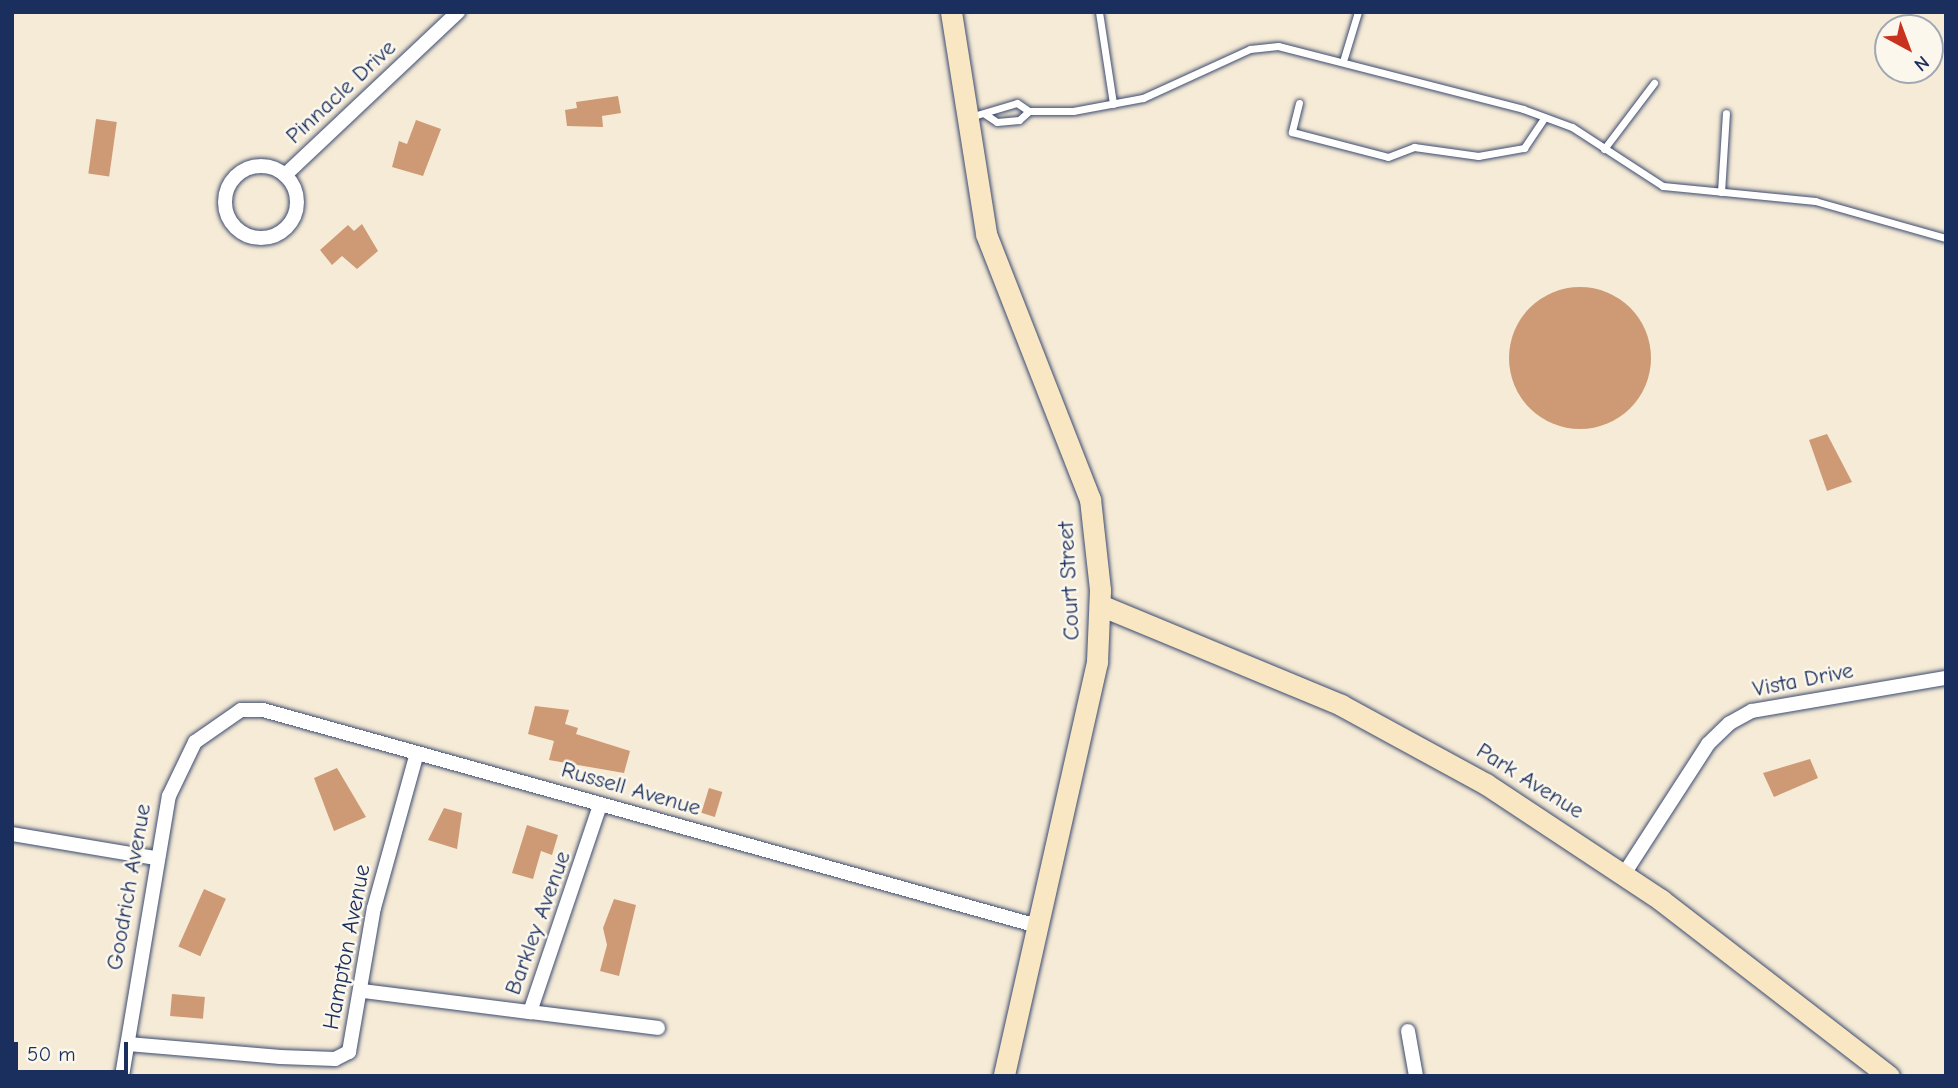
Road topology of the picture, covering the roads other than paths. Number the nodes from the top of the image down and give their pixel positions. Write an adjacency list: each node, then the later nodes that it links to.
1 (457, 12): 14 (street, Pinnacle Drive)
2 (951, 12): 11 (main road, Court Street)
3 (1099, 12): 8 (lane)
4 (1358, 12): 5 (lane)
5 (1344, 58): 8 (lane); 12 (lane)
6 (1654, 83): 13 (lane)
7 (1299, 103): 12 (lane)
8 (1113, 104): 9 (lane)
9 (1029, 111): 11 (lane); 11 (lane)
10 (1726, 113): 15 (lane)
11 (975, 116): 17 (main road, Court Street)
12 (1545, 117): 13 (lane)
13 (1604, 149): 15 (lane)
14 (285, 175): 14 (street, Pinnacle Drive)
15 (1721, 192): 16 (lane)
16 (1946, 237)
17 (1100, 605): 24 (main road, Park Avenue); 25 (main road, Court Street)
18 (1946, 678): 24 (street, Vista Drive)
19 (216, 721): 20 (street, Russell Avenue); 23 (street, Goodrich Avenue)
20 (416, 757): 21 (street, Russell Avenue); 26 (street, Hampton Avenue)
21 (599, 808): 25 (street, Russell Avenue); 27 (street, Barkley Avenue)
22 (12, 834): 23 (street)
23 (155, 858): 30 (street, Goodrich Avenue)
24 (1624, 874): 34 (main road, Park Avenue)
25 (1034, 925): 32 (main road, Court Street)
26 (363, 991): 27 (street, Barkley Avenue); 30 (street, Hampton Avenue)
27 (530, 1012): 28 (street)
28 (658, 1028)
29 (1408, 1031): 33 (street)
30 (128, 1044): 31 (street, Goodrich Avenue)
31 (122, 1076)
32 (1004, 1076)
33 (1416, 1076)
34 (1889, 1076)

